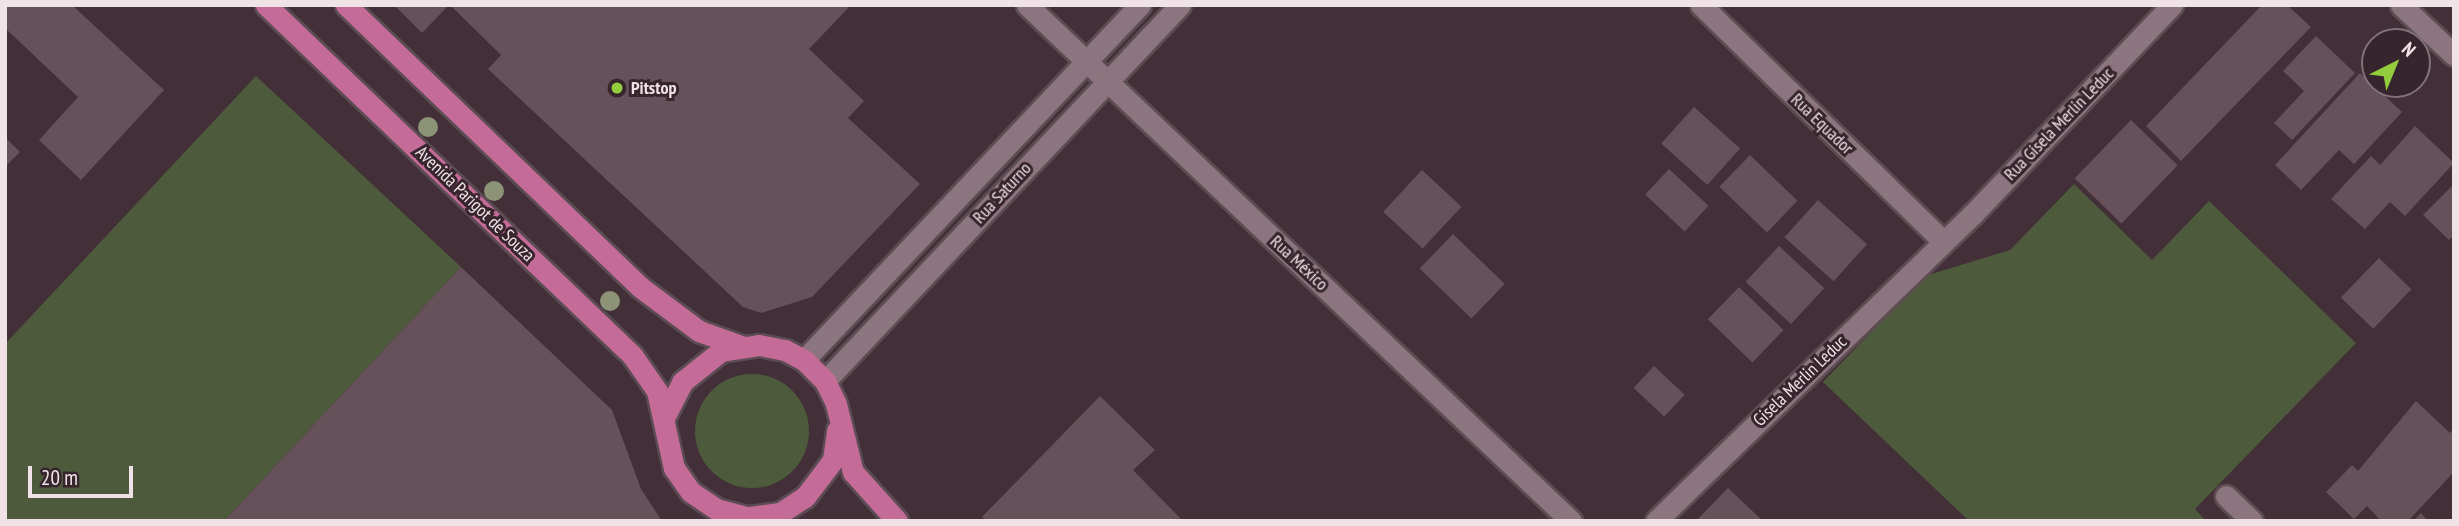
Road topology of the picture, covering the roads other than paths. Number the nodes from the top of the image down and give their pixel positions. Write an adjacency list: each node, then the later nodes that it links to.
1 (266, 5): 16 (main road, Avenida Parigot de Souza)
2 (346, 5): 13 (main road, Avenida Parigot de Souza)
3 (1027, 5): 10 (street, Rua México)
4 (1140, 5): 10 (street, Rua Saturno)
5 (1180, 5): 11 (street, Rua Saturno)
6 (1701, 5): 12 (street, Rua Equador)
7 (2172, 5): 12 (street, Rua Gisela Merlin Leduc)
8 (2401, 5): 9 (street)
9 (2454, 55)
10 (1086, 62): 11 (street, Rua México); 14 (street, Rua Saturno)
11 (1107, 82): 15 (street, Rua Saturno); 21 (street, Rua México)
12 (1944, 242): 22 (street, Gisela Merlin Leduc)
13 (741, 346): 14 (main road, Avenida Parigot de Souza); 16 (main road, Avenida Parigot de Souza)
14 (804, 360): 15 (main road, Avenida Parigot de Souza)
15 (825, 381): 17 (main road, Avenida Parigot de Souza)
16 (665, 416): 19 (main road, Avenida Parigot de Souza)
17 (838, 425): 19 (main road, Avenida Parigot de Souza); 20 (main road, Avenida Parigot de Souza)
18 (2226, 496): 23 (street)
19 (755, 519)
20 (897, 521)
21 (1571, 521)
22 (1656, 521)
23 (2252, 521)

